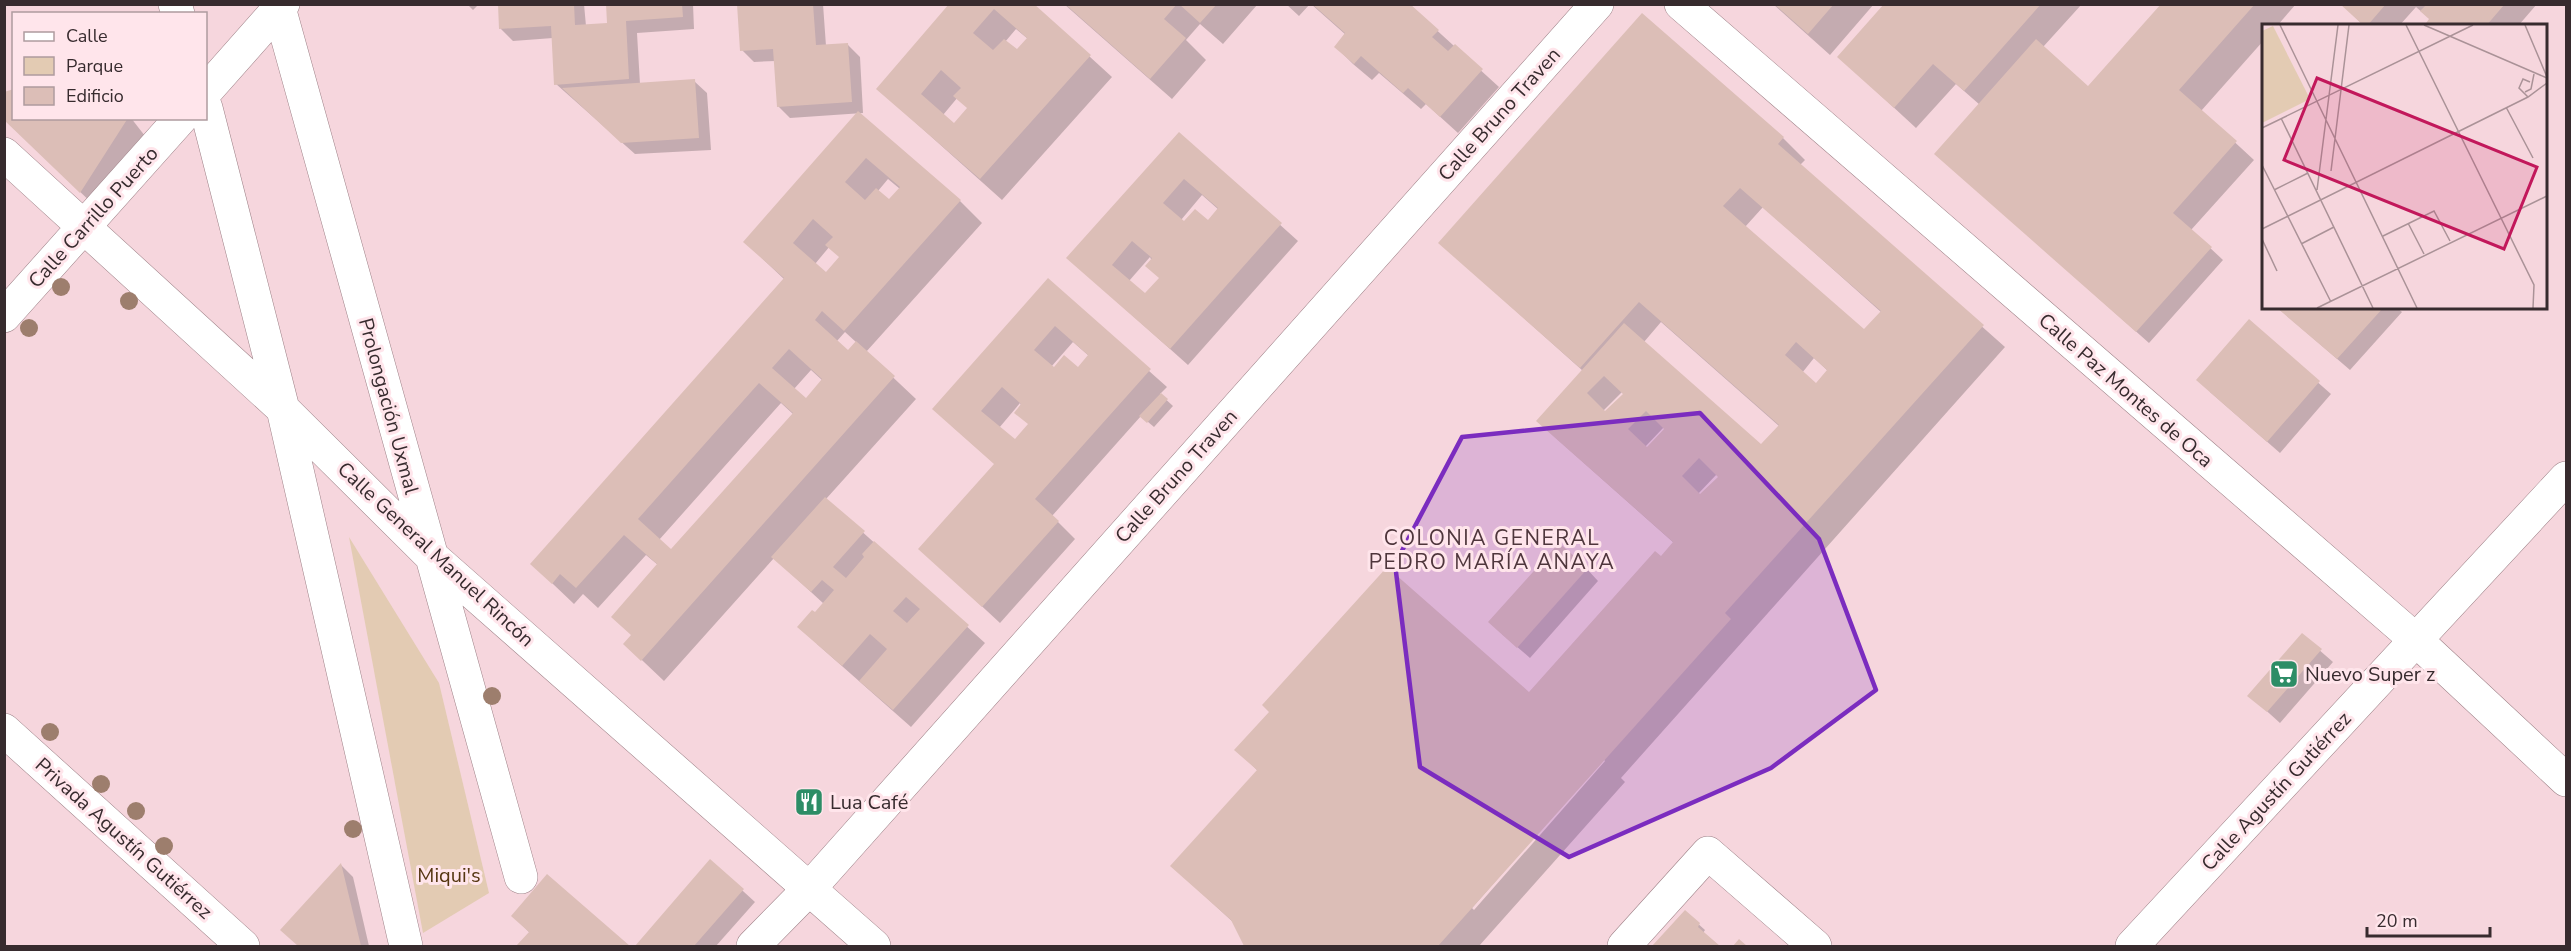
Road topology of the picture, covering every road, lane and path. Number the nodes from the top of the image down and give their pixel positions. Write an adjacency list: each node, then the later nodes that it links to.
1 (1597, 4): 17 (street, Calle Bruno Traven)
2 (1681, 4): 13 (street, Calle Paz Montes de Oca)
3 (280, 6): 4 (street); 12 (street, Prolongación Uxmal)
4 (207, 90)
5 (207, 112): 10 (street)
6 (179, 120): 8 (street, Calle Carrillo Puerto)
7 (4, 154): 8 (street, Calle General Manuel Rincón)
8 (85, 227): 9 (street, Calle Carrillo Puerto); 10 (street, Calle General Manuel Rincón)
9 (4, 316)
10 (283, 409): 12 (street, Calle General Manuel Rincón); 19 (street)
11 (2566, 478): 13 (street, Calle Agustín Gutiérrez)
12 (429, 554): 16 (street, Prolongación Uxmal); 17 (street, Calle General Manuel Rincón)
13 (2416, 640): 15 (street, Calle Paz Montes de Oca); 24 (street, Calle Agustín Gutiérrez)
14 (4, 730): 18 (street, Privada Agustín Gutiérrez)
15 (2566, 780)
16 (521, 877)
17 (809, 889): 20 (street, Calle Bruno Traven); 21 (street, Calle General Manuel Rincón)
18 (243, 946)
19 (406, 946)
20 (753, 946)
21 (874, 946)
22 (1624, 946): 23 (street)
23 (1815, 946)
24 (2132, 946)

